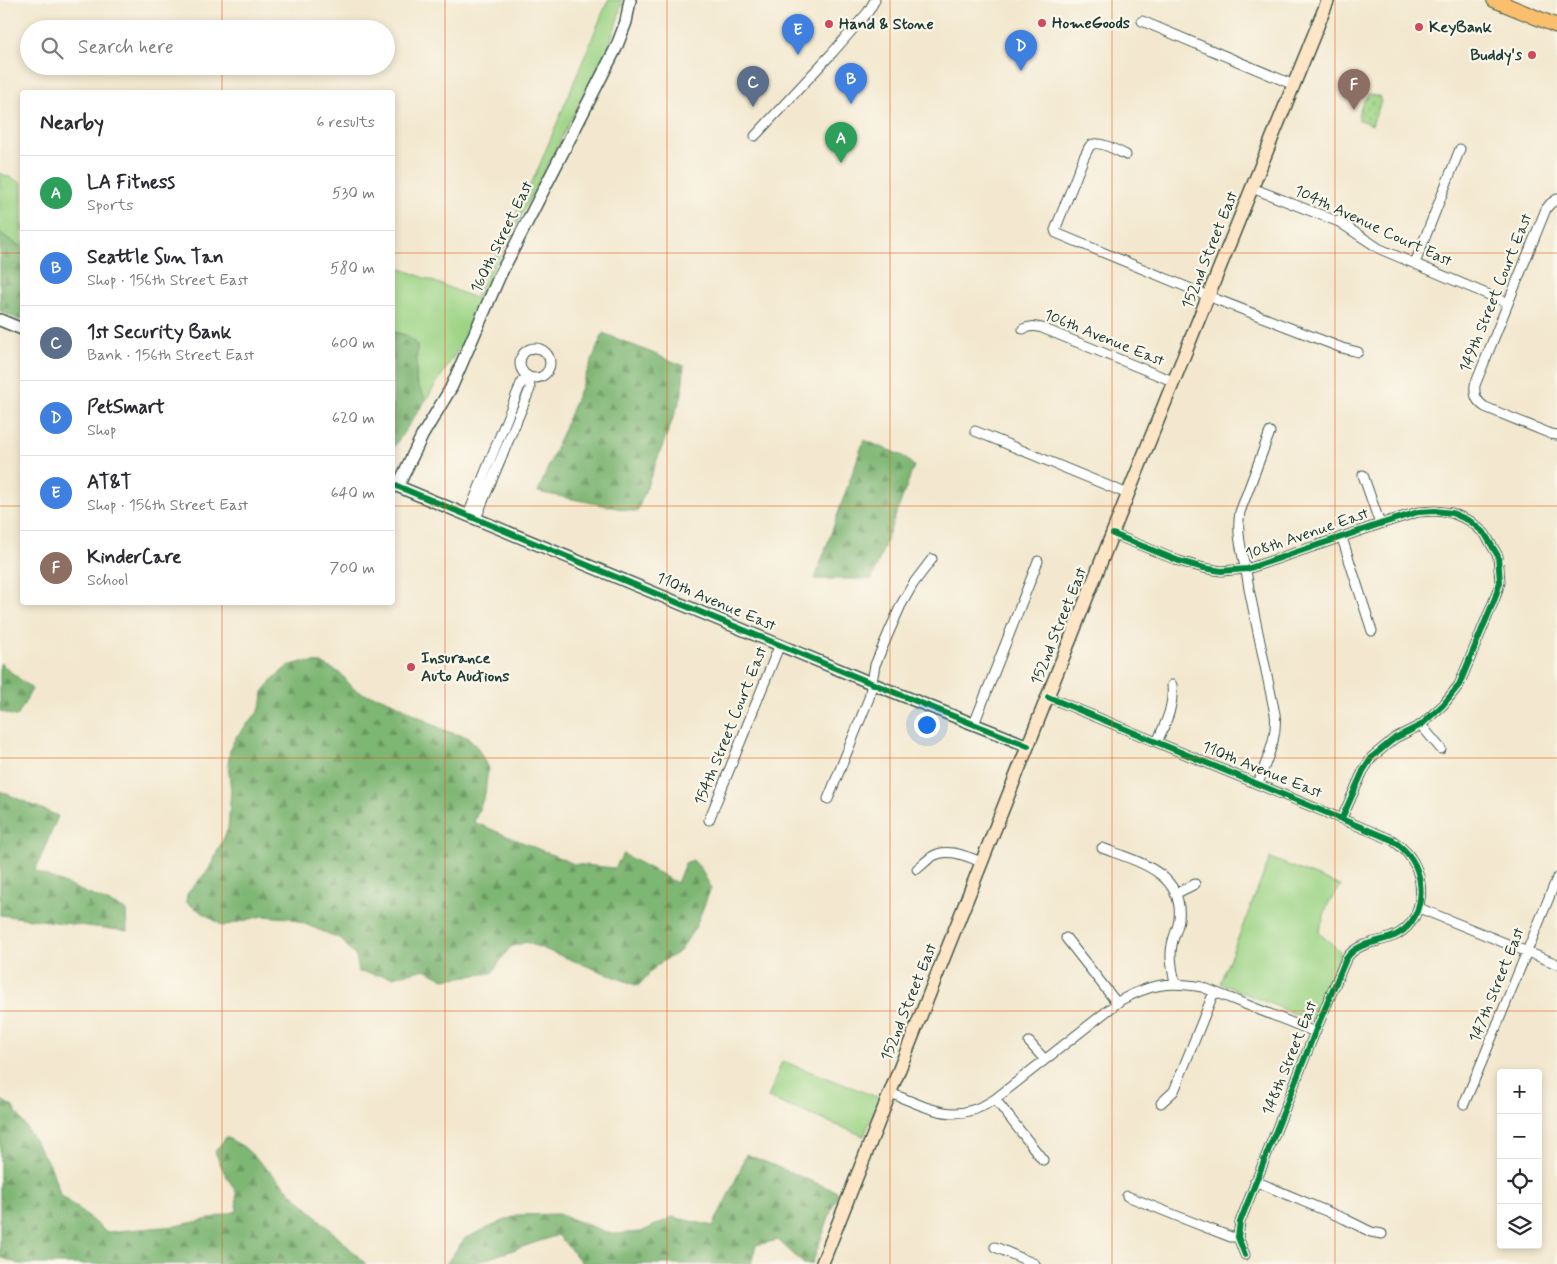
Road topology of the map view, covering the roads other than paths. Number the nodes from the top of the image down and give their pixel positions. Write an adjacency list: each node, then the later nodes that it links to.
1 (630, 0): 26 (street, 160th Street East)
2 (875, 0): 8 (street)
3 (1328, 0): 7 (main road, 152nd Street East)
4 (1494, 0): 6 (main road)
5 (1142, 21): 7 (street)
6 (1557, 26)
7 (1294, 85): 11 (main road, 152nd Street East)
8 (755, 136)
9 (1460, 149): 13 (street)
10 (1126, 155): 14 (street)
11 (1252, 188): 13 (street, 104th Avenue Court East); 14 (main road, 152nd Street East)
12 (1555, 200): 15 (street, 149th Street Court East)
13 (1415, 263): 15 (street, 104th Avenue Court East)
14 (1208, 296): 19 (street); 21 (main road, 152nd Street East)
15 (1508, 302): 24 (street, 149th Street Court East)
16 (0, 320): 17 (street)
17 (20, 328)
18 (1023, 329): 21 (street, 106th Avenue East)
19 (1358, 352)
20 (529, 377): 28 (street)
21 (1175, 382): 27 (main road, 152nd Street East)
22 (975, 430): 27 (street)
23 (1270, 432): 34 (street)
24 (1557, 434)
25 (1363, 475): 29 (street)
26 (395, 485): 28 (street, 110th Avenue East)
27 (1128, 494): 30 (main road, 152nd Street East)
28 (472, 516): 36 (street, 110th Avenue East)
29 (1380, 524): 31 (street, 108th Avenue East); 41 (street, 108th Avenue East)
30 (1113, 534): 34 (street, 108th Avenue East); 39 (main road, 152nd Street East)
31 (1342, 538): 34 (street, 108th Avenue East); 35 (street)
32 (932, 559): 37 (street)
33 (1038, 562): 40 (street)
34 (1247, 569): 45 (street)
35 (1372, 630)
36 (780, 644): 37 (street, 110th Avenue East); 48 (street, 154th Street Court East)
37 (870, 683): 40 (street, 110th Avenue East); 46 (street)
38 (1172, 684): 42 (street)
39 (1048, 697): 42 (street, 110th Avenue East); 43 (main road, 152nd Street East)
40 (974, 724): 43 (street, 110th Avenue East)
41 (1421, 725): 44 (street); 47 (street)
42 (1157, 742): 45 (street, 110th Avenue East)
43 (1028, 746): 50 (main road, 152nd Street East)
44 (1441, 749)
45 (1258, 784): 47 (street, 110th Avenue East)
46 (828, 799)
47 (1342, 818): 55 (street, 110th Avenue East)
48 (709, 820)
49 (1102, 848): 54 (street)
50 (982, 862): 51 (street); 65 (main road, 152nd Street East)
51 (917, 869)
52 (1557, 878): 57 (street, 147th Street East)
53 (1195, 884): 54 (street)
54 (1175, 894): 59 (street)
55 (1419, 908): 57 (street); 62 (street, 148th Street East)
56 (1066, 938): 61 (street)
57 (1527, 952): 58 (street); 68 (street, 147th Street East)
58 (1557, 964)
59 (1175, 984): 60 (street); 61 (street)
60 (1214, 992): 62 (street); 67 (street)
61 (1117, 1004): 64 (street)
62 (1315, 1032): 70 (street, 148th Street East)
63 (1029, 1042): 64 (street)
64 (1045, 1060): 66 (street)
65 (890, 1093): 66 (street); 76 (main road, 152nd Street East)
66 (995, 1099): 69 (street)
67 (1161, 1104)
68 (1464, 1104)
69 (1043, 1160)
70 (1256, 1181): 72 (street); 73 (street, 148th Street East)
71 (1127, 1196): 73 (street)
72 (1382, 1234)
73 (1238, 1237): 75 (street)
74 (995, 1247): 77 (street)
75 (1245, 1255)
76 (822, 1264)
77 (1035, 1264)

